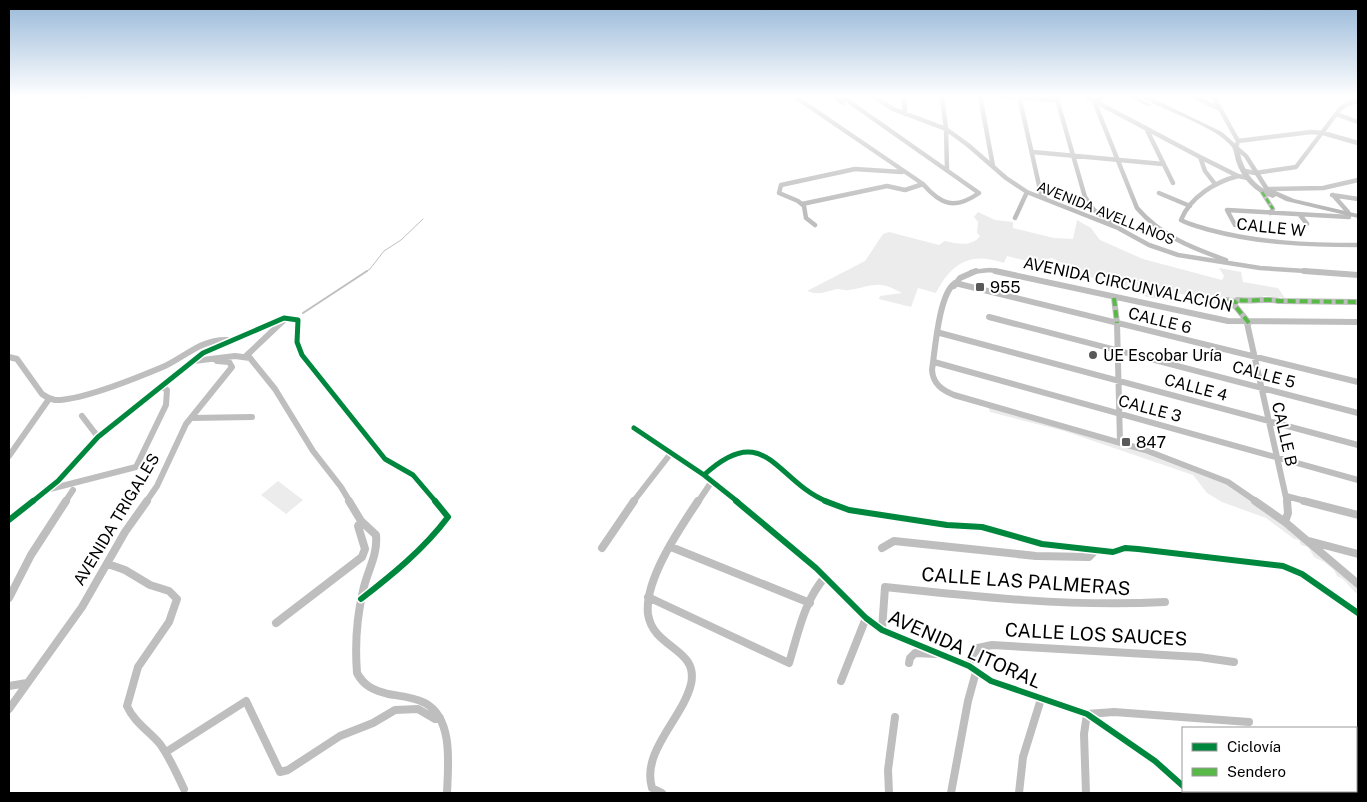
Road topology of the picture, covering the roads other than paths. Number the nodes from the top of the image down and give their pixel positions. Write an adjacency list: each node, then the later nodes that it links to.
1 (847, 133): 29 (street)
2 (890, 133): 18 (street)
3 (893, 133): 18 (street)
4 (946, 133): 28 (street)
5 (952, 133): 27 (street, AVENIDA AVELLANOS)
6 (987, 133): 27 (street)
7 (1028, 133): 22 (street)
8 (1068, 133): 23 (street)
9 (1107, 133): 25 (street)
10 (1149, 133): 26 (street)
11 (1156, 133): 24 (street)
12 (1208, 133): 19 (main road)
13 (1219, 133): 19 (main road)
14 (1232, 133): 21 (street)
15 (1303, 133): 21 (street)
16 (1323, 133): 30 (street)
17 (1324, 133): 20 (street)
18 (898, 137): 28 (street)
19 (1229, 141): 21 (main road)
20 (1358, 143)
21 (1237, 145): 30 (main road); 31 (main road)
22 (1033, 152): 23 (street); 42 (street)
23 (1075, 156): 25 (street); 55 (street)
24 (1200, 157): 32 (street); 36 (street)
25 (1118, 160): 26 (street); 57 (street)
26 (1163, 164): 34 (street)
27 (993, 166): 39 (street, AVENIDA AVELLANOS)
28 (947, 169): 35 (street)
29 (902, 172): 35 (street); 45 (street)
30 (1255, 173): 31 (street); 38 (main road)
31 (1246, 175): 32 (street); 38 (main road)
32 (1238, 176): 36 (street)
33 (1358, 180): 37 (street)
34 (1173, 183)
35 (923, 184): 45 (street)
36 (1215, 184): 46 (street)
37 (1322, 188): 38 (street); 41 (street)
38 (1265, 191): 44 (main road); 47 (street)
39 (1027, 192): 42 (street, AVENIDA AVELLANOS); 51 (street)
40 (1159, 193): 46 (street)
41 (1333, 195): 43 (street); 49 (street)
42 (1046, 199): 55 (street, AVENIDA AVELLANOS)
43 (1358, 199)
44 (1292, 201): 49 (main road)
45 (802, 204): 53 (street)
46 (1190, 206): 56 (street, CALLE W)
47 (1272, 211): 48 (street); 54 (street)
48 (1300, 215): 49 (street); 52 (street)
49 (1350, 215): 50 (main road)
50 (1358, 216)
51 (1014, 218)
52 (1306, 224)
53 (815, 225)
54 (1235, 225)
55 (1118, 228): 57 (street, AVENIDA AVELLANOS)
56 (1358, 245)
57 (1239, 265): 59 (street, AVENIDA AVELLANOS)
58 (965, 275): 60 (street, AVENIDA CIRCUNVALACIÓN); 61 (street); 62 (street, AVENIDA CIRCUNVALACIÓN)
59 (1358, 275)
60 (955, 283): 61 (street, CALLE 6); 70 (street)
61 (968, 287): 67 (street, CALLE 6)
62 (1114, 298): 67 (street); 68 (street, AVENIDA CIRCUNVALACIÓN)
63 (1358, 302): 68 (street)
64 (989, 317): 72 (street, CALLE 5)
65 (286, 318): 71 (street); 73 (street); 118 (street)
66 (1357, 322): 68 (street, AVENIDA CIRCUNVALACIÓN); 69 (street)
67 (1118, 323): 72 (street); 75 (street, CALLE 6)
68 (1248, 323): 75 (street, CALLE B)
69 (1358, 331)
70 (940, 333): 78 (street); 79 (street, CALLE 4)
71 (229, 342): 77 (street); 83 (street)
72 (1118, 349): 79 (street); 82 (street, CALLE 5)
73 (246, 356): 76 (street); 105 (street)
74 (9, 357): 83 (street)
75 (1256, 358): 80 (street, CALLE 6); 82 (street, CALLE B)
76 (211, 359): 77 (street); 88 (street, AVENIDA TRIGALES)
77 (193, 361): 81 (street)
78 (934, 362): 85 (street, CALLE 3); 92 (street)
79 (1119, 380): 85 (street); 89 (street, CALLE 4)
80 (1358, 382)
81 (161, 386): 91 (street); 100 (street)
82 (1260, 387): 84 (street, CALLE 5); 89 (street, CALLE B)
83 (49, 399): 95 (street)
84 (1358, 413)
85 (1121, 414): 92 (street); 96 (street, CALLE 3)
86 (82, 416): 91 (street)
87 (252, 417): 88 (street)
88 (191, 418): 113 (street, AVENIDA TRIGALES)
89 (1268, 421): 93 (street, CALLE 4); 96 (street, CALLE B)
90 (634, 428): 94 (street, AVENIDA LITORAL)
91 (98, 437): 100 (street)
92 (1120, 442): 106 (street)
93 (1358, 446)
94 (671, 453): 97 (street, AVENIDA LITORAL); 109 (street)
95 (9, 456)
96 (1277, 457): 98 (street, CALLE 3); 102 (street, CALLE B)
97 (704, 475): 99 (street, AVENIDA LITORAL); 111 (street)
98 (1358, 480)
99 (712, 481): 108 (street); 114 (street, AVENIDA LITORAL)
100 (46, 490): 104 (street)
101 (73, 490): 117 (street)
102 (1286, 496): 103 (street); 106 (street, CALLE B)
103 (1358, 515)
104 (9, 520)
105 (361, 521): 118 (street); 123 (street)
106 (1285, 522): 107 (street)
107 (1308, 540): 112 (street); 115 (street)
108 (671, 547): 116 (street); 120 (street)
109 (602, 548)
110 (882, 548): 111 (street)
111 (1095, 551): 121 (street)
112 (1358, 554)
113 (108, 564): 130 (street, AVENIDA TRIGALES); 138 (street)
114 (825, 577): 120 (street); 122 (street, AVENIDA LITORAL)
115 (1358, 584)
116 (648, 597): 120 (street); 142 (street)
117 (9, 598)
118 (362, 600): 136 (street)
119 (1165, 602): 124 (street, CALLE LAS PALMERAS)
120 (810, 603)
121 (1358, 613)
122 (866, 618): 124 (street, AVENIDA LITORAL); 129 (street)
123 (276, 623)
124 (882, 630): 125 (street, AVENIDA LITORAL)
125 (937, 653): 127 (street); 128 (street, AVENIDA LITORAL)
126 (1234, 662): 128 (street, CALLE LOS SAUCES)
127 (909, 664)
128 (972, 669): 132 (street, AVENIDA LITORAL); 144 (street)
129 (841, 681)
130 (27, 683): 131 (street); 133 (street, AVENIDA TRIGALES)
131 (9, 686)
132 (1040, 699): 134 (street, AVENIDA LITORAL); 145 (street)
133 (9, 709)
134 (1087, 714): 137 (street); 139 (street, AVENIDA LITORAL); 146 (street)
135 (894, 717): 143 (street)
136 (440, 718): 138 (street); 141 (street)
137 (1249, 722)
138 (166, 752): 140 (street)
139 (1182, 785)
140 (184, 789)
141 (447, 793)
142 (662, 793)
143 (889, 793)
144 (951, 793)
145 (1020, 793)
146 (1086, 793)

